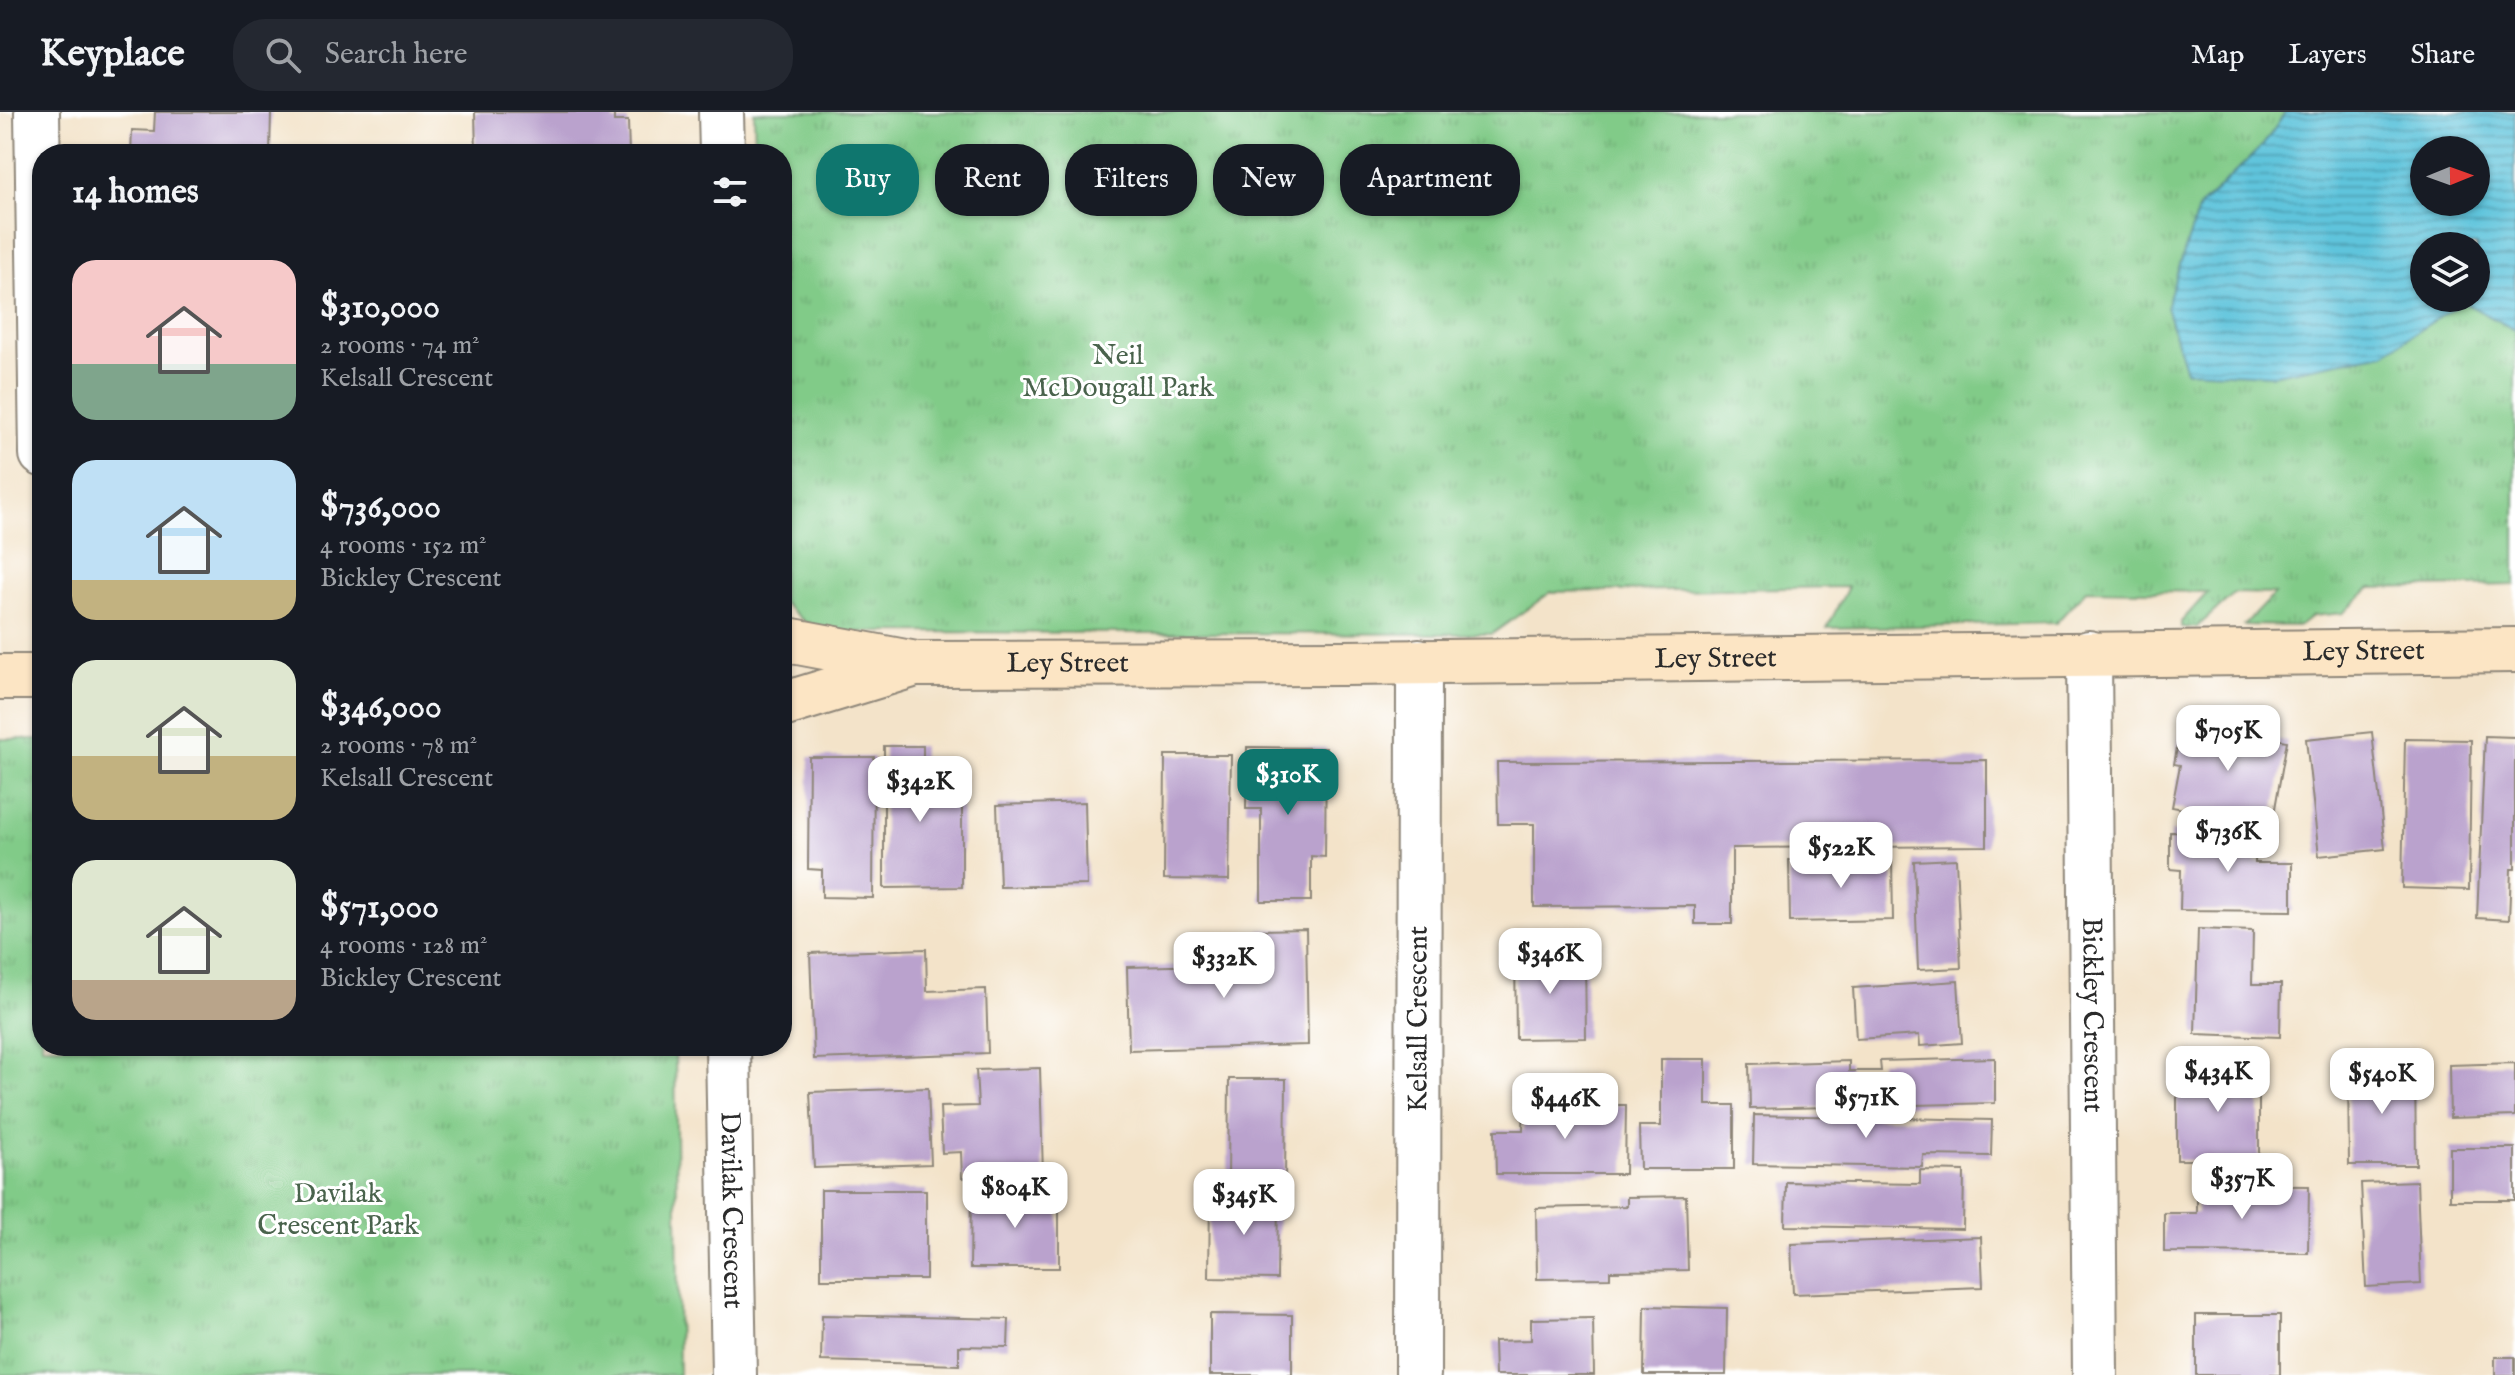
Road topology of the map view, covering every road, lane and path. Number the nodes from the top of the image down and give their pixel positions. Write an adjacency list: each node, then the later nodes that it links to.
1 (37, 112): 3 (street)
2 (721, 112): 4 (street)
3 (37, 144)
4 (722, 144)
5 (792, 641): 9 (street, Ley Street)
6 (2515, 650): 7 (street, Ley Street)
7 (2089, 653): 8 (street, Ley Street); 16 (street, Bickley Crescent)
8 (1419, 661): 9 (street, Ley Street); 15 (street, Kelsall Crescent)
9 (916, 664): 12 (street, Ley Street)
10 (0, 677): 11 (street)
11 (32, 677)
12 (792, 702)
13 (728, 1056): 14 (street, Davilak Crescent)
14 (734, 1375)
15 (1418, 1375)
16 (2095, 1375)

